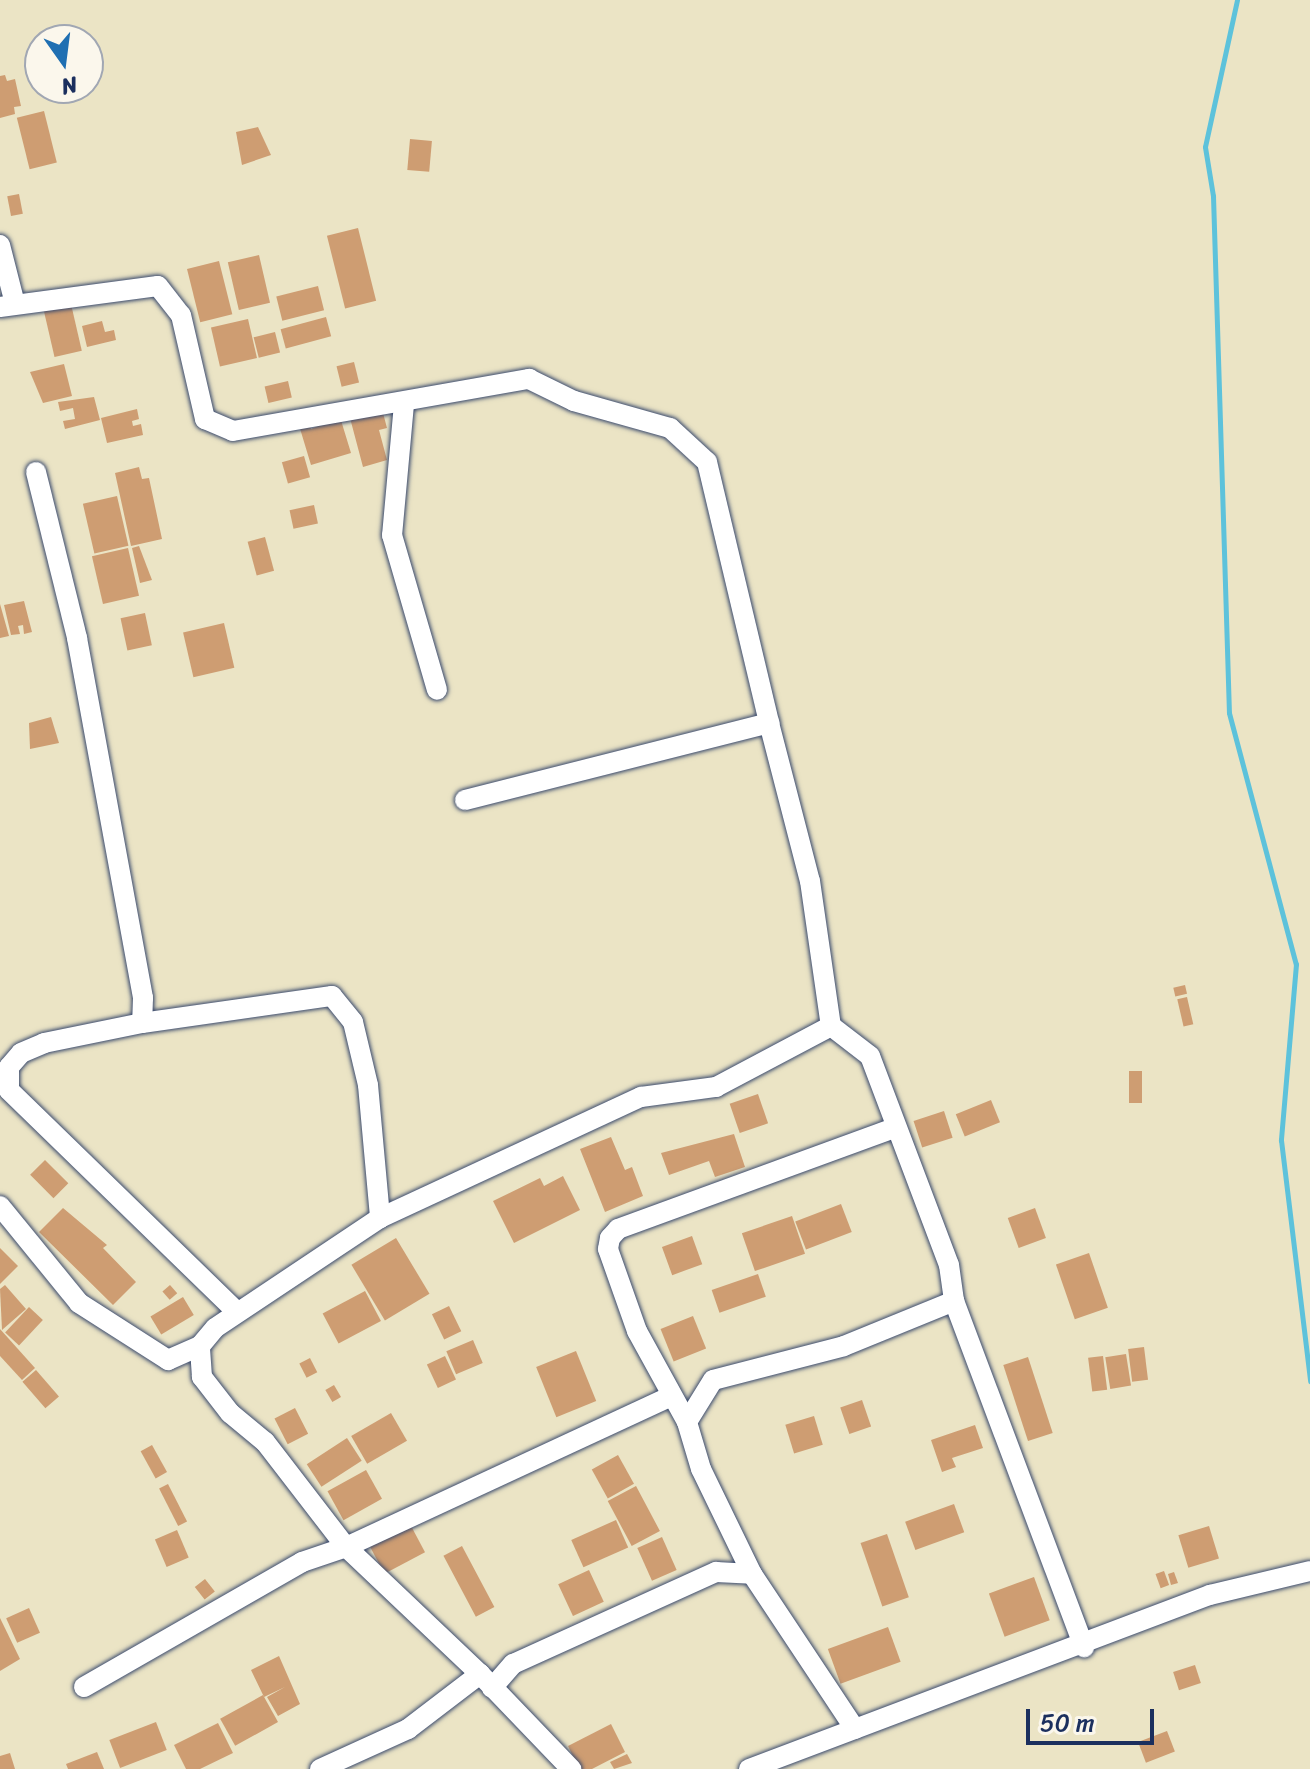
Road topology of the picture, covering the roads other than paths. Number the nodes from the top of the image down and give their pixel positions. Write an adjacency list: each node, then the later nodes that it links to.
1 (0, 245): 2 (street)
2 (8, 305): 3 (street)
3 (404, 404): 5 (street); 6 (street)
4 (36, 472): 8 (street)
5 (437, 690)
6 (769, 723): 7 (street); 9 (street)
7 (465, 800)
8 (142, 1023): 10 (street); 13 (street)
9 (831, 1026): 11 (street); 13 (street)
10 (4, 1068): 15 (street)
11 (894, 1128): 14 (street); 17 (street)
12 (0, 1206): 16 (street)
13 (380, 1218): 15 (street)
14 (954, 1301): 18 (street); 22 (street)
15 (236, 1311): 16 (street)
16 (200, 1346): 19 (street)
17 (671, 1396): 18 (street); 19 (street)
18 (687, 1422): 21 (street)
19 (346, 1547): 23 (street); 24 (street)
20 (1310, 1571): 22 (street)
21 (752, 1574): 23 (street); 25 (street)
22 (1084, 1647): 25 (street)
23 (486, 1681): 26 (street); 27 (street)
24 (84, 1687)
25 (855, 1729): 28 (street)
26 (320, 1769)
27 (571, 1769)
28 (749, 1769)

